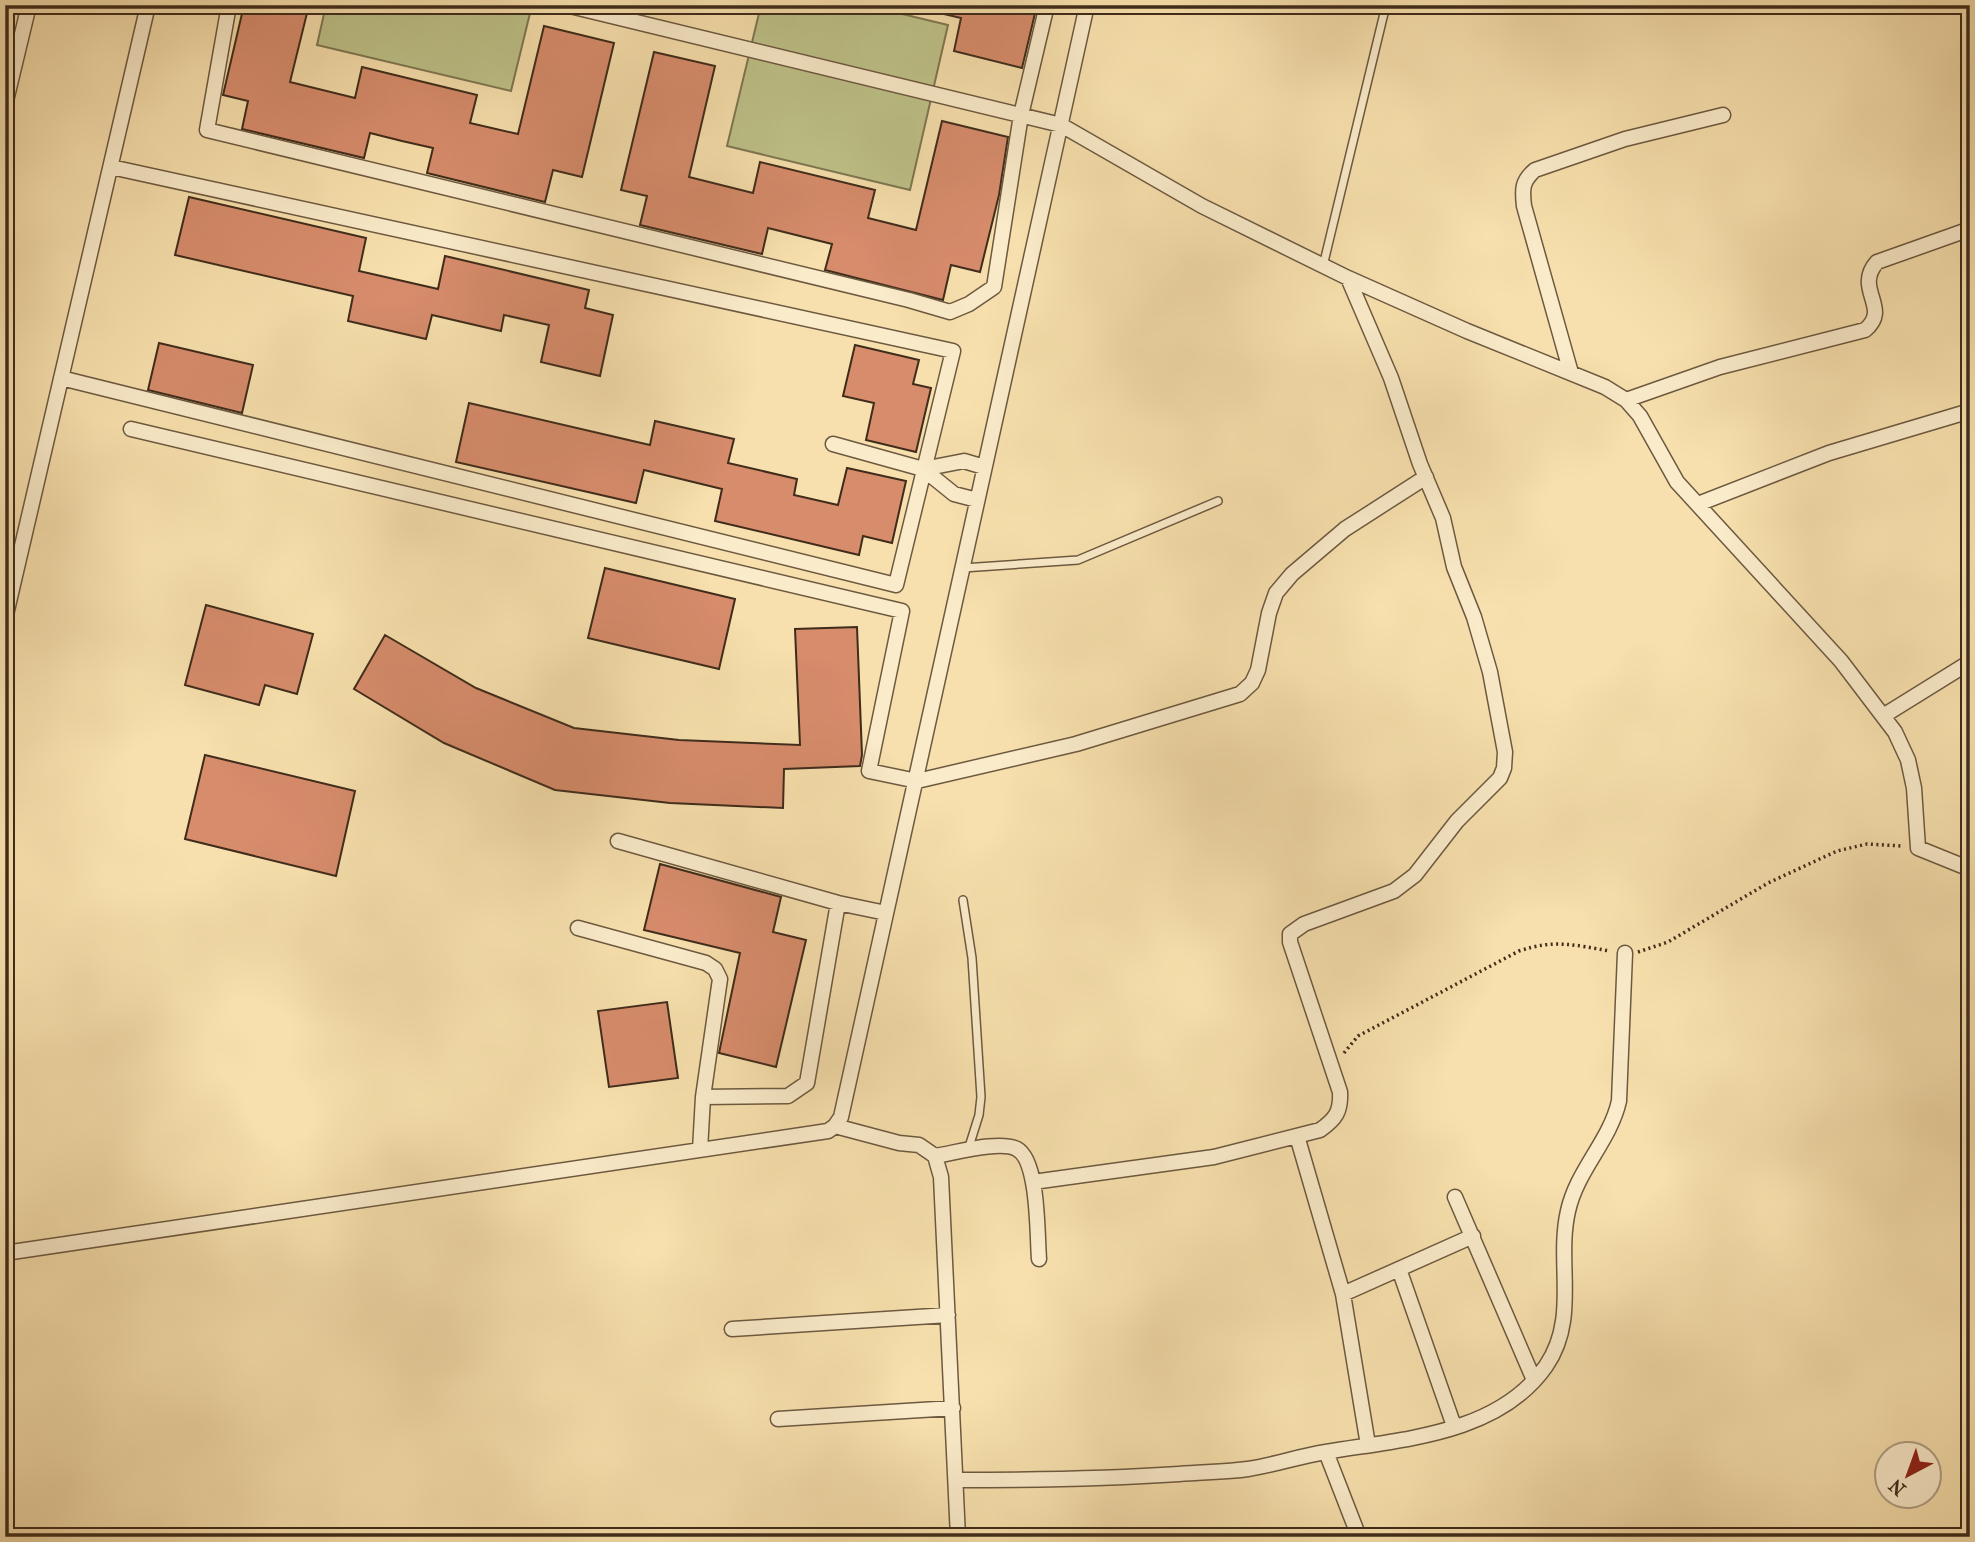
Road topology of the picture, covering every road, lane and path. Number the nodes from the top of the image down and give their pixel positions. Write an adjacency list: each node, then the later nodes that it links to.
1 (29, 5): 8 (street)
2 (148, 5): 12 (street)
3 (229, 5): 9 (street)
4 (566, 5): 9 (street)
5 (1047, 5): 9 (street)
6 (1087, 5): 11 (street)
7 (1386, 5): 14 (lane)
8 (5, 105)
9 (1021, 115): 11 (street)
10 (1723, 115): 16 (street)
11 (1061, 125): 14 (street); 22 (street)
12 (111, 167): 17 (street); 23 (street)
13 (1970, 229): 18 (street)
14 (1323, 265): 15 (street)
15 (1348, 278): 16 (street); 24 (street)
16 (1572, 373): 18 (street)
17 (61, 378): 23 (street); 29 (street)
18 (1626, 400): 27 (street)
19 (1970, 411): 27 (street)
20 (131, 429): 32 (street)
21 (833, 443): 23 (street)
22 (984, 467): 23 (street); 25 (street)
23 (923, 469): 25 (street)
24 (1426, 477): 32 (street); 42 (street)
25 (977, 500): 28 (street)
26 (1218, 502): 28 (lane)
27 (1698, 504): 31 (street)
28 (962, 568): 32 (street)
29 (5, 619)
30 (1970, 662): 31 (street)
31 (1883, 716): 34 (street)
32 (917, 780): 37 (street)
33 (618, 841): 36 (street)
34 (1970, 869)
35 (963, 900): 44 (lane)
36 (838, 903): 37 (street); 40 (street)
37 (886, 913): 41 (street)
38 (578, 928): 40 (street)
39 (1625, 953): 55 (street)
40 (704, 1097): 43 (street)
41 (835, 1126): 43 (street); 45 (street)
42 (1297, 1136): 46 (street); 52 (street)
43 (700, 1150): 49 (street)
44 (967, 1151): 45 (street); 46 (street)
45 (935, 1156): 53 (street)
46 (1033, 1182): 50 (street)
47 (1455, 1197): 48 (street)
48 (1472, 1236): 51 (street); 55 (street)
49 (5, 1253)
50 (1039, 1259)
51 (1399, 1269): 52 (street); 58 (street)
52 (1343, 1294): 59 (street)
53 (948, 1315): 54 (street); 56 (street)
54 (732, 1329)
55 (1534, 1380): 58 (street)
56 (953, 1408): 57 (street); 61 (street)
57 (778, 1419)
58 (1454, 1426): 59 (street)
59 (1368, 1445): 60 (street)
60 (1326, 1452): 61 (street); 63 (street)
61 (957, 1480): 62 (street)
62 (958, 1537)
63 (1359, 1537)

